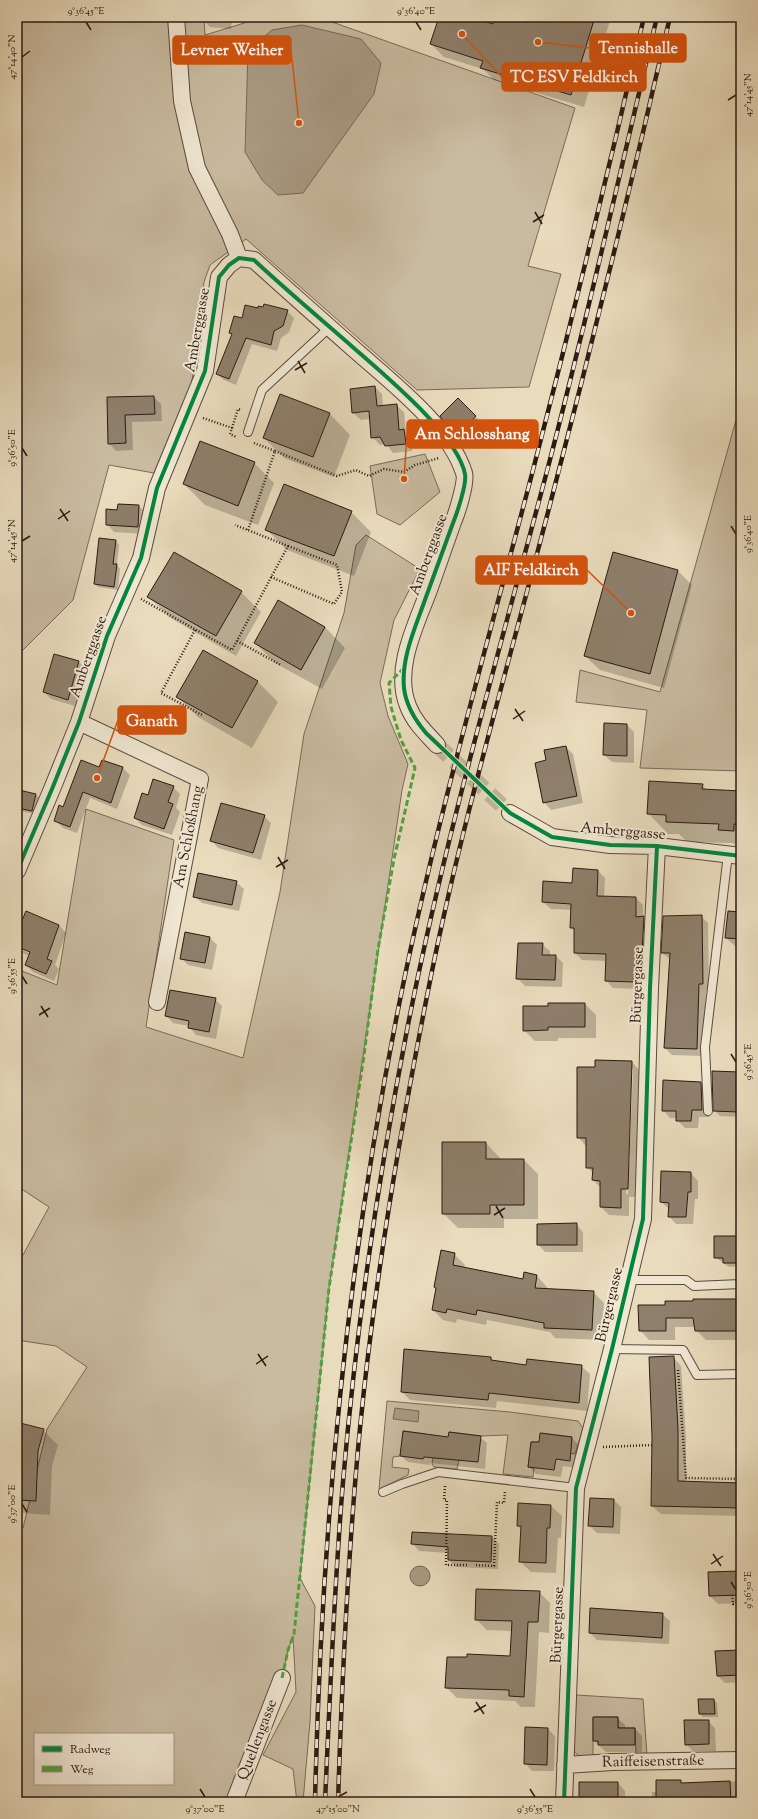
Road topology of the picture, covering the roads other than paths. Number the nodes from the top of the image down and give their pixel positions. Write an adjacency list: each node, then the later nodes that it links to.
1 (176, 17): 2 (street)
2 (239, 258): 3 (street, Amberggasse); 5 (street, Amberggasse)
3 (330, 328): 4 (lane); 6 (street, Amberggasse)
4 (248, 432)
5 (79, 722): 10 (street, Amberggasse); 11 (street, Am Schloßhang)
6 (437, 745)
7 (510, 813): 8 (street, Amberggasse)
8 (657, 846): 9 (street, Amberggasse); 13 (street, Bürgergasse)
9 (734, 855): 12 (lane)
10 (17, 871)
11 (157, 1002)
12 (708, 1111)
13 (629, 1280): 14 (lane); 15 (street, Bürgergasse)
14 (741, 1284)
15 (612, 1349): 16 (lane); 17 (street, Bürgergasse)
16 (741, 1374)
17 (576, 1488): 18 (lane); 21 (street, Bürgergasse)
18 (383, 1492)
19 (282, 1678): 22 (street, Quellengasse)
20 (741, 1760): 21 (street, Raiffeisenstraße)
21 (565, 1765): 23 (street, Bürgergasse)
22 (234, 1802)
23 (564, 1802)

